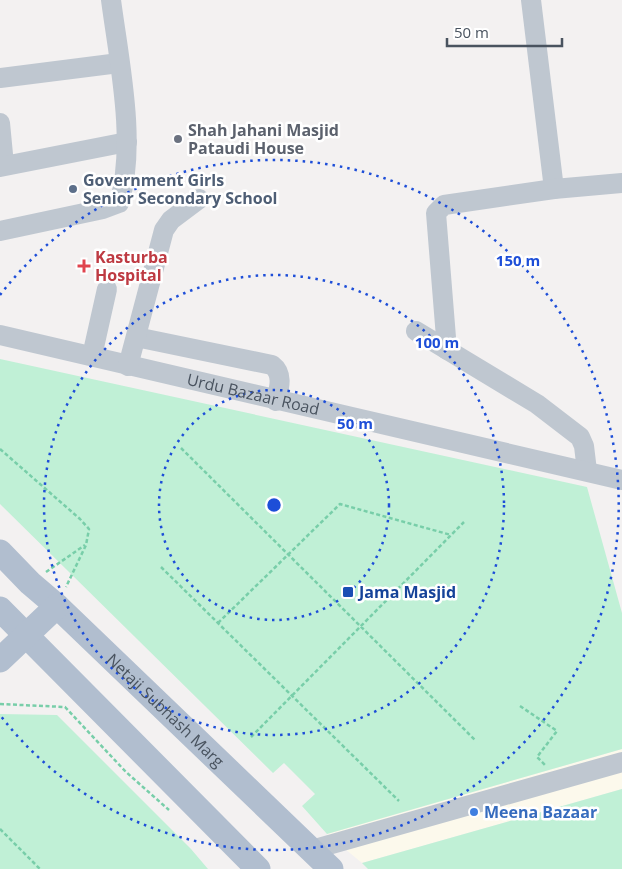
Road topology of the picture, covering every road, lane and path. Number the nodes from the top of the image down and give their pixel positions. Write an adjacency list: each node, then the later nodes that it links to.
1 (111, 0): 3 (street)
2 (531, 0): 9 (street)
3 (119, 63): 4 (street); 6 (street)
4 (0, 78)
5 (0, 123): 7 (street)
6 (127, 142): 7 (street); 11 (street)
7 (2, 166)
8 (622, 183): 9 (street)
9 (554, 189): 16 (street)
10 (199, 199): 15 (street)
11 (0, 231)
12 (107, 290): 17 (street)
13 (416, 332): 16 (street)
14 (0, 335): 17 (street, Urdu Bazaar Road)
15 (136, 336): 18 (street); 19 (street)
16 (447, 350): 22 (street)
17 (92, 356): 18 (street, Urdu Bazaar Road)
18 (128, 366): 19 (street, Urdu Bazaar Road)
19 (276, 401): 22 (street, Urdu Bazaar Road)
20 (181, 448): 28 (path)
21 (0, 449): 26 (path)
22 (587, 471): 23 (street, Urdu Bazaar Road)
23 (622, 480)
24 (464, 522): 25 (path)
25 (451, 535): 28 (path); 35 (path)
26 (86, 544): 30 (path); 32 (path)
27 (0, 552): 30 (main road, Netaji Subhash Marg)
28 (288, 555): 34 (path); 35 (path)
29 (161, 567): 34 (path)
30 (30, 583): 31 (main road); 32 (main road, Netaji Subhash Marg)
31 (0, 604)
32 (57, 606): 36 (main road); 48 (main road, Netaji Subhash Marg)
33 (0, 608): 36 (main road)
34 (218, 623): 38 (path)
35 (361, 626): 38 (path); 42 (path)
36 (27, 636): 37 (main road); 50 (main road)
37 (0, 660)
38 (292, 696): 41 (path); 45 (path)
39 (0, 704): 46 (path)
40 (520, 706): 44 (path)
41 (251, 737)
42 (476, 741)
43 (622, 762): 44 (street)
44 (561, 781): 48 (street)
45 (399, 801)
46 (169, 810)
47 (0, 829): 49 (path)
48 (311, 850): 51 (main road, Netaji Subhash Marg)
49 (40, 869)
50 (258, 869)
51 (331, 869)

